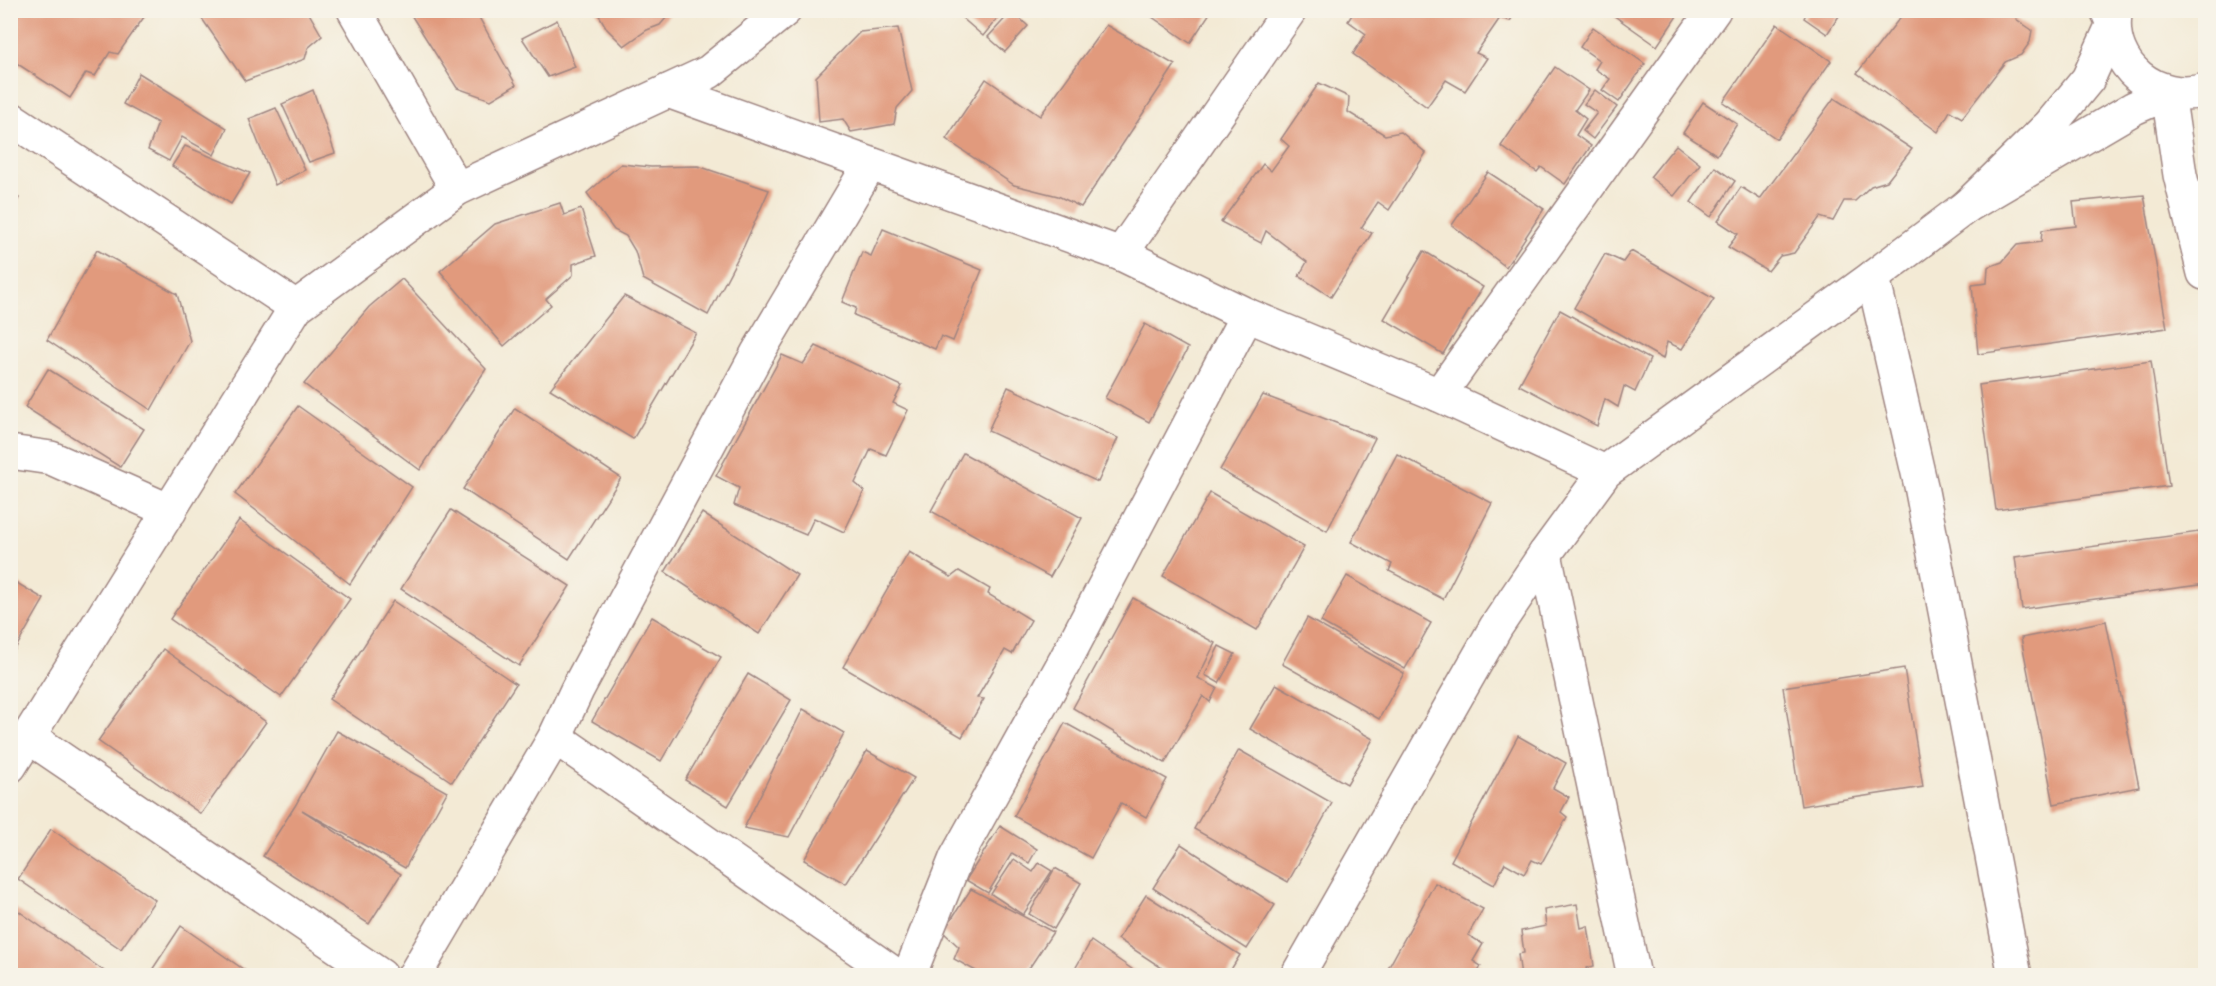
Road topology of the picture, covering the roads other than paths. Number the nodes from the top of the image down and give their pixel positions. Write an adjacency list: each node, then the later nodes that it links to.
1 (354, 10): 11 (street)
2 (785, 10): 7 (street)
3 (1290, 10): 13 (street)
4 (1714, 10): 18 (street)
5 (2112, 15): 8 (street); 12 (street)
6 (2205, 90): 8 (street)
7 (668, 91): 10 (street); 11 (street)
8 (2168, 93): 12 (street); 14 (street)
9 (10, 118): 16 (street)
10 (870, 164): 13 (street); 24 (street)
11 (457, 189): 16 (street)
12 (1967, 206): 15 (street)
13 (1121, 254): 17 (street)
14 (2205, 270)
15 (1873, 277): 20 (street); 32 (street)
16 (296, 307): 21 (street)
17 (1247, 315): 18 (street); 29 (street)
18 (1439, 395): 20 (street)
19 (10, 452): 21 (street)
20 (1605, 472): 22 (street)
21 (170, 511): 23 (street)
22 (1545, 554): 30 (street); 31 (street)
23 (29, 737): 25 (street); 26 (street)
24 (555, 737): 27 (street); 28 (street)
25 (10, 766)
26 (381, 975)
27 (414, 975)
28 (897, 975)
29 (909, 975)
30 (1297, 975)
31 (1634, 975)
32 (2015, 975)

